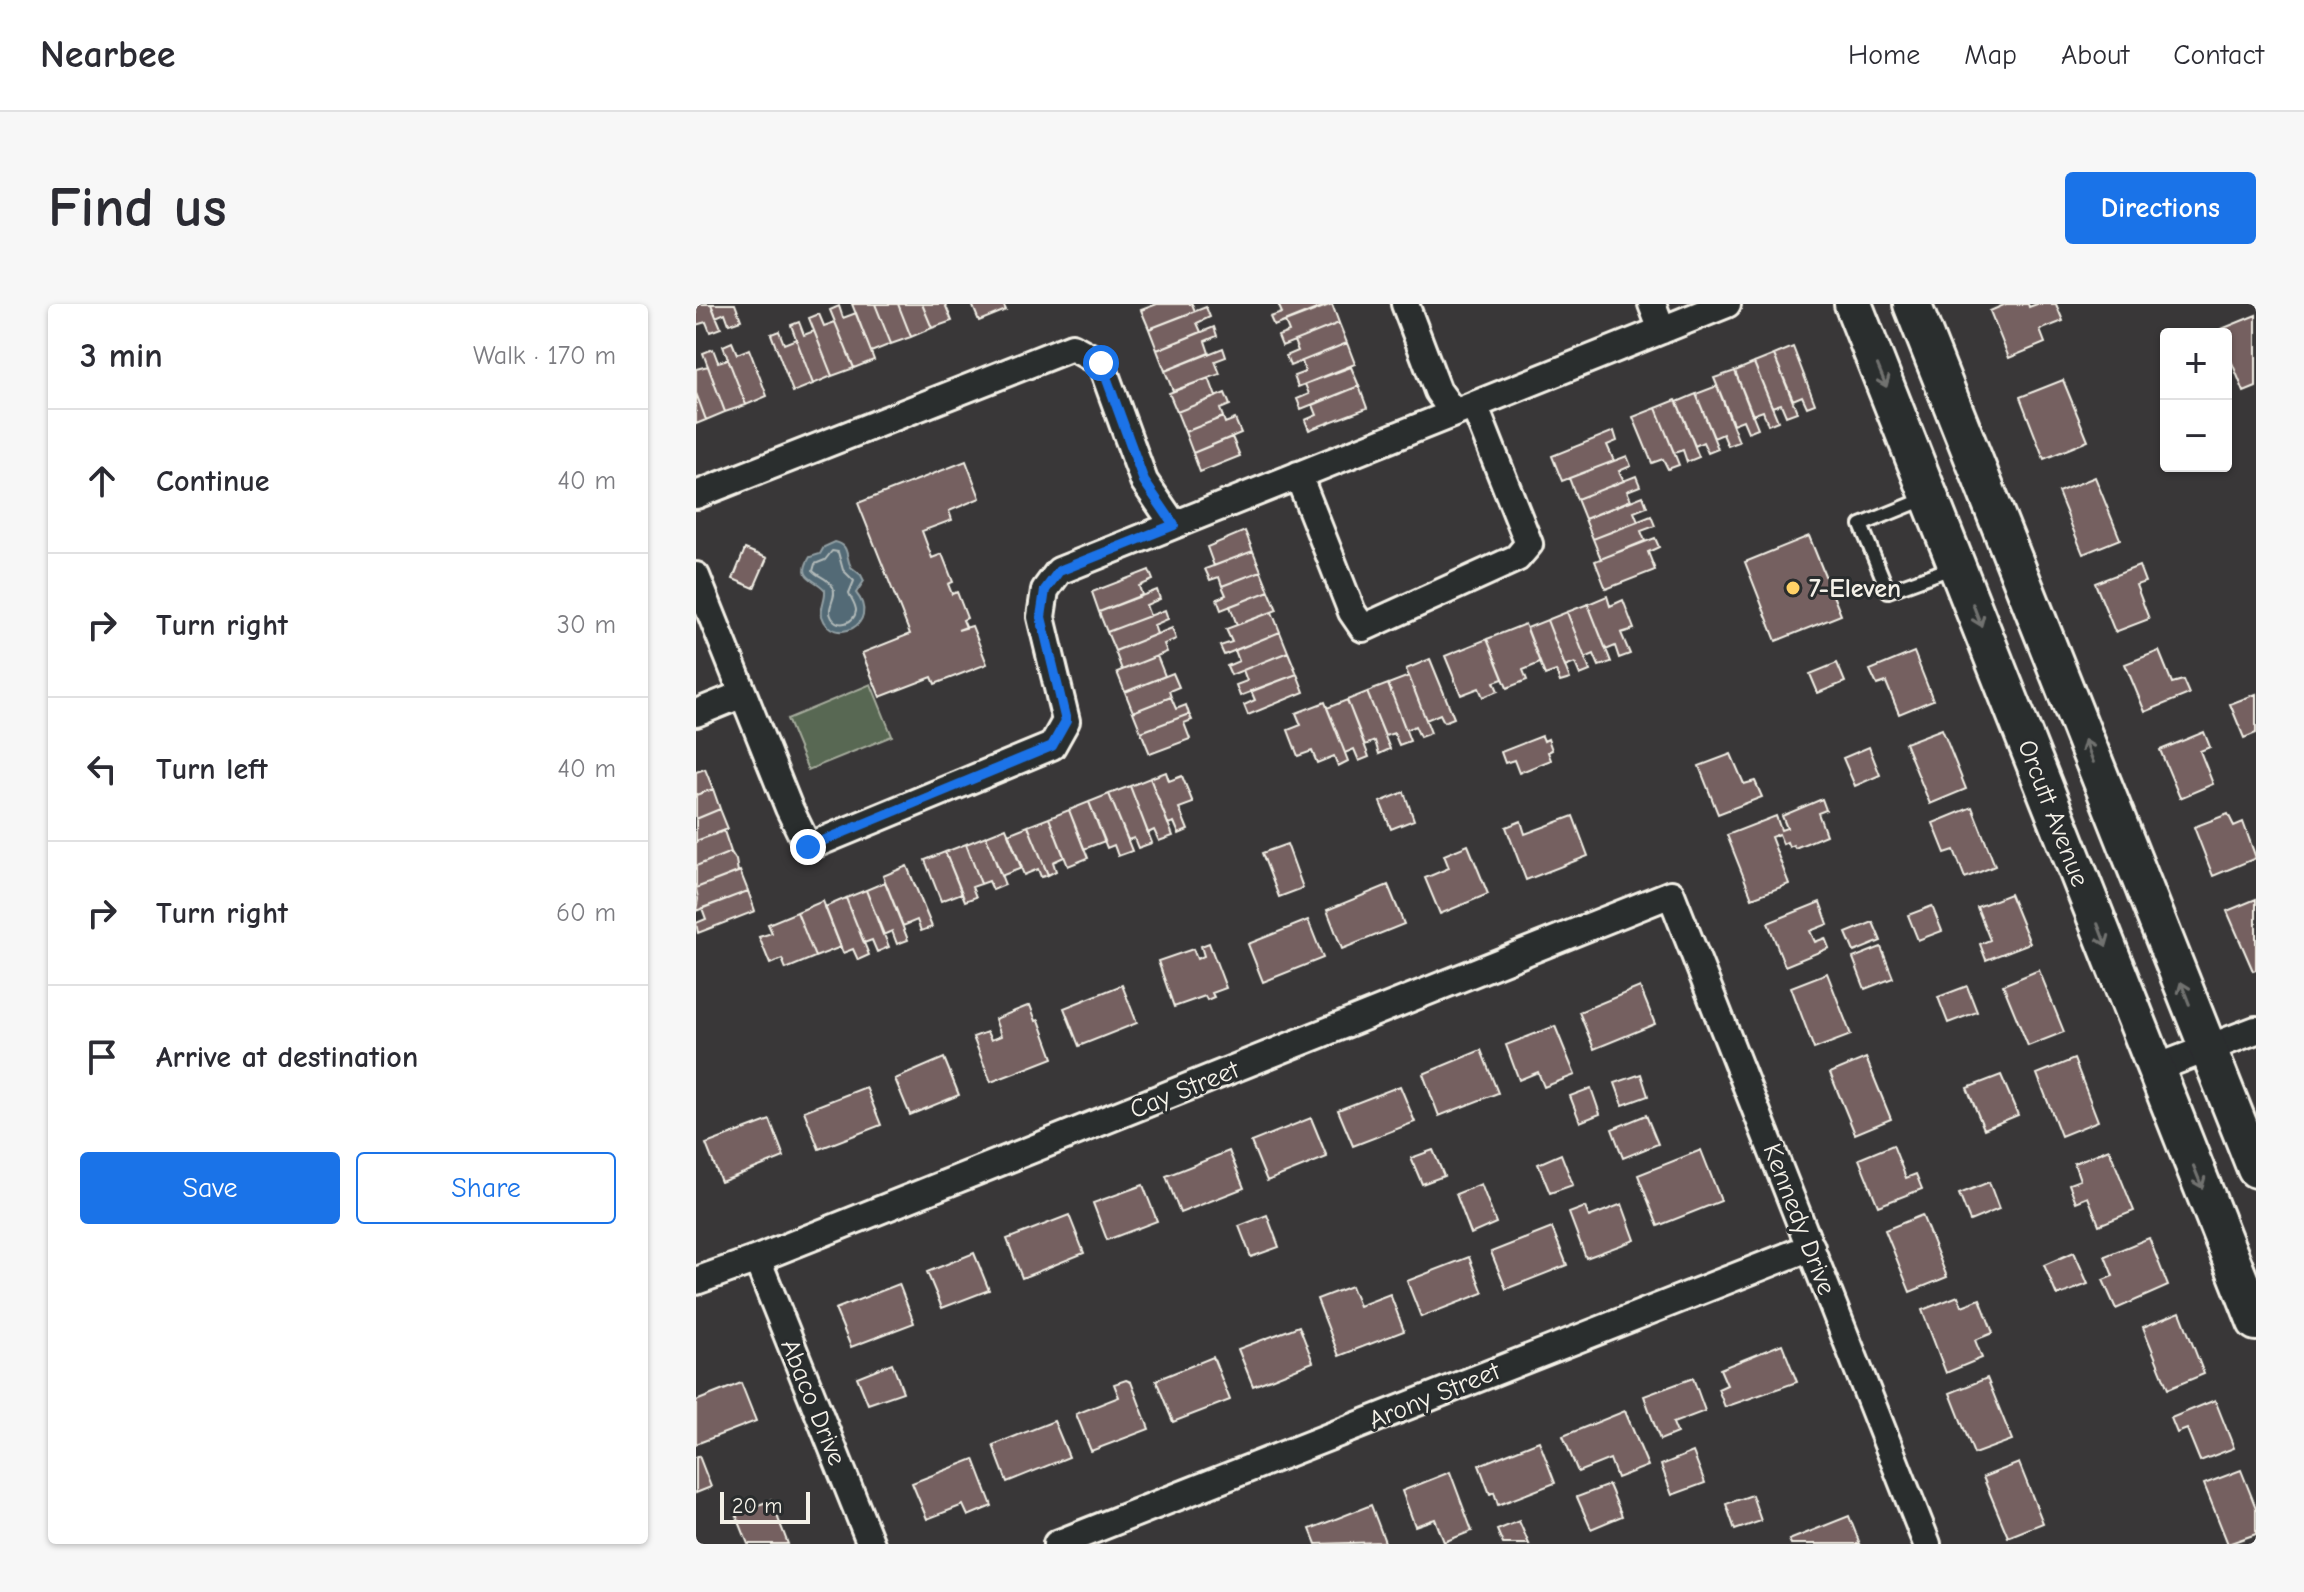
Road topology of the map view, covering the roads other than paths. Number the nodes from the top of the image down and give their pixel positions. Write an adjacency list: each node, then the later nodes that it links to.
1 (1405, 304): 7 (street)
2 (1652, 304): 6 (street)
3 (1727, 304): 6 (street)
4 (1853, 304): 10 (main road, Orcutt Avenue, one-way to 10)
5 (1912, 304): 18 (main road, one-way to 5)
6 (1662, 330): 7 (street)
7 (1464, 409): 8 (street); 8 (street)
8 (1298, 475): 11 (street)
9 (696, 495): 11 (street)
10 (1930, 497): 12 (main road, Orcutt Avenue); 12 (lane)
11 (1174, 525): 14 (street)
12 (1957, 566): 19 (main road, Orcutt Avenue, one-way to 19)
13 (696, 576): 14 (street)
14 (743, 694): 15 (street)
15 (696, 713)
16 (1671, 894): 21 (street, Kennedy Drive); 22 (street, Cay Street)
17 (2256, 1030): 18 (street)
18 (2206, 1048): 19 (street); 20 (main road)
19 (2154, 1069): 24 (main road, Orcutt Avenue, one-way to 24)
20 (2256, 1169)
21 (1811, 1247): 26 (street, Arony Street); 27 (street, Kennedy Drive)
22 (757, 1259): 23 (street, Cay Street); 25 (street, Abaco Drive)
23 (696, 1281)
24 (2256, 1322)
25 (871, 1544)
26 (1057, 1544)
27 (1927, 1544)

